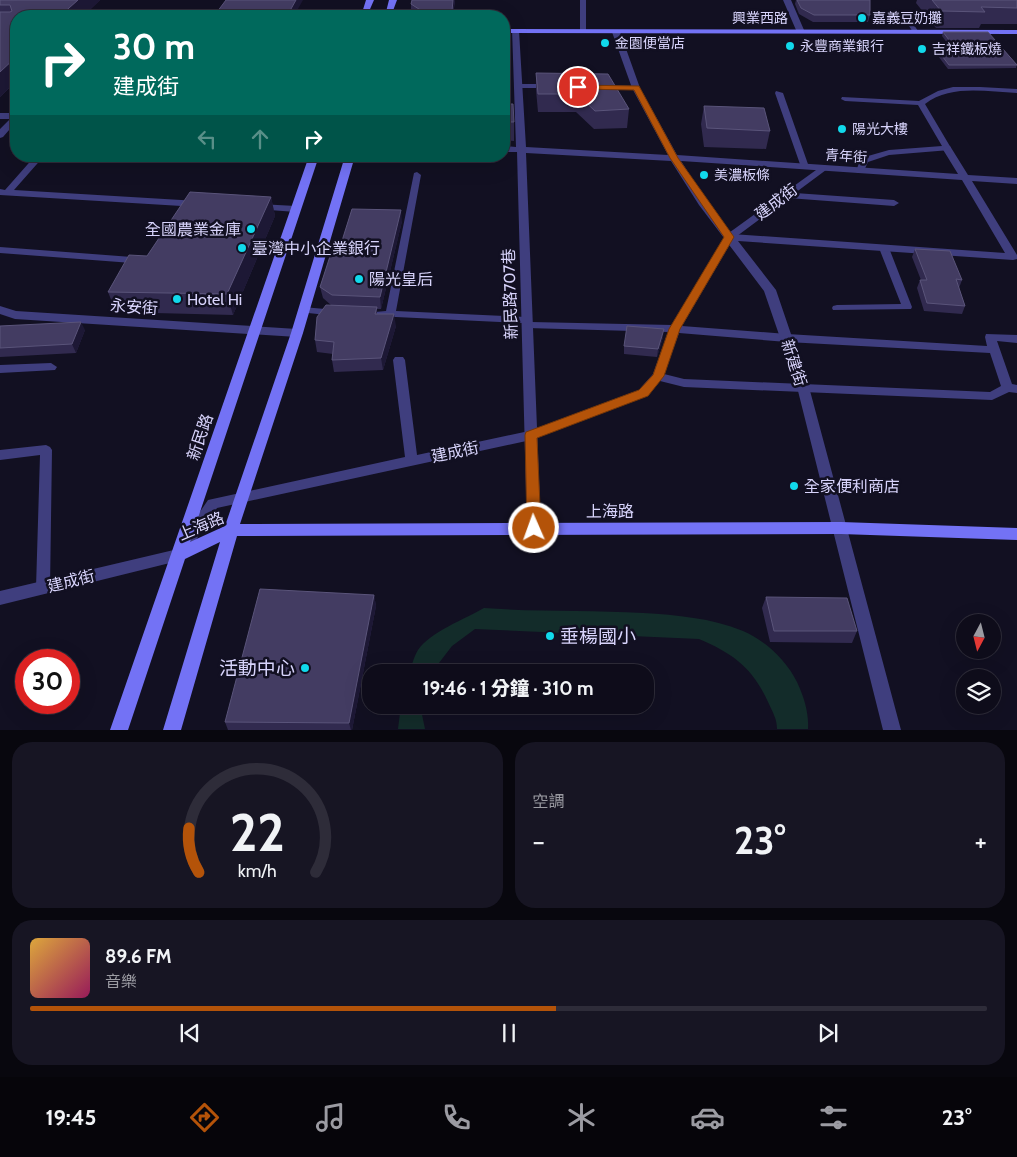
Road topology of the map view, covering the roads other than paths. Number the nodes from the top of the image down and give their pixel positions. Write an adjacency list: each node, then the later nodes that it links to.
1 (583, 0): 6 (lane)
2 (787, 0): 4 (street)
3 (908, 20): 7 (lane)
4 (800, 30): 7 (street, 興業西路); 8 (street, 興業西路)
5 (510, 31): 6 (street, 興業西路)
6 (583, 31): 8 (street, 興業西路)
7 (915, 31): 9 (street, 興業西路)
8 (616, 32): 14 (street, 新建街)
9 (1017, 32)
10 (510, 36): 11 (street, 新民路707巷)
11 (519, 86): 12 (lane); 23 (street, 新民路707巷)
12 (558, 87)
13 (588, 87): 14 (lane)
14 (636, 88): 24 (street, 新建街)
15 (1017, 91): 18 (lane)
16 (779, 93): 28 (lane)
17 (845, 99): 18 (lane)
18 (921, 102): 21 (lane)
19 (10, 123): 20 (street)
20 (0, 135)
21 (947, 148): 30 (lane); 32 (street)
22 (510, 150): 23 (street)
23 (521, 151): 24 (street); 51 (street, 新民路707巷)
24 (674, 158): 28 (street, 青年街); 40 (street, 新建街)
25 (34, 162): 34 (lane)
26 (312, 162): 39 (street, 新民路)
27 (348, 162): 47 (street)
28 (805, 167): 29 (street, 青年街)
29 (823, 168): 30 (street, 青年街); 35 (lane, 建成街)
30 (860, 171): 32 (street, 青年街)
31 (418, 175): 50 (lane)
32 (963, 178): 33 (street, 青年街); 43 (street)
33 (1017, 181)
34 (4, 192): 37 (lane)
35 (786, 195): 36 (lane); 40 (lane, 建成街)
36 (894, 203)
37 (206, 204)
38 (246, 206): 39 (lane)
39 (296, 209): 53 (street, 新民路)
40 (729, 237): 41 (street); 52 (lane, 建成街); 55 (street, 新建街)
41 (884, 248): 43 (street); 45 (lane)
42 (0, 250): 44 (lane)
43 (1015, 258)
44 (132, 260)
45 (837, 308)
46 (0, 310): 53 (street, 永安街)
47 (303, 310): 48 (lane); 54 (street)
48 (342, 313)
49 (371, 314): 50 (lane)
50 (390, 315): 51 (lane)
51 (527, 323): 52 (lane); 64 (street, 新民路707巷)
52 (675, 329): 55 (lane); 61 (lane, 建成街)
53 (255, 331): 54 (street, 永安街); 72 (street, 新民路)
54 (296, 333): 67 (street)
55 (787, 338): 57 (lane); 62 (street, 新建街)
56 (1017, 339): 57 (lane)
57 (995, 350): 63 (lane)
58 (398, 360): 66 (lane)
59 (51, 367): 60 (lane)
60 (0, 369)
61 (658, 376): 62 (lane); 64 (lane, 建成街)
62 (802, 387): 63 (lane); 69 (street, 新建街)
63 (1012, 388)
64 (531, 435): 66 (lane, 建成街); 68 (street, 新民路707巷)
65 (0, 455): 73 (lane)
66 (412, 461): 67 (lane, 建成街)
67 (242, 498): 70 (street); 72 (lane, 建成街)
68 (534, 528): 69 (street, 上海路); 70 (street, 上海路)
69 (840, 528): 71 (street, 上海路); 77 (street, 新建街)
70 (231, 530): 72 (street, 上海路); 76 (street)
71 (1017, 534)
72 (178, 555): 73 (street, 建成街); 75 (street, 新民路)
73 (43, 588): 74 (street, 建成街)
74 (0, 598)
75 (118, 730)
76 (172, 730)
77 (892, 730)

